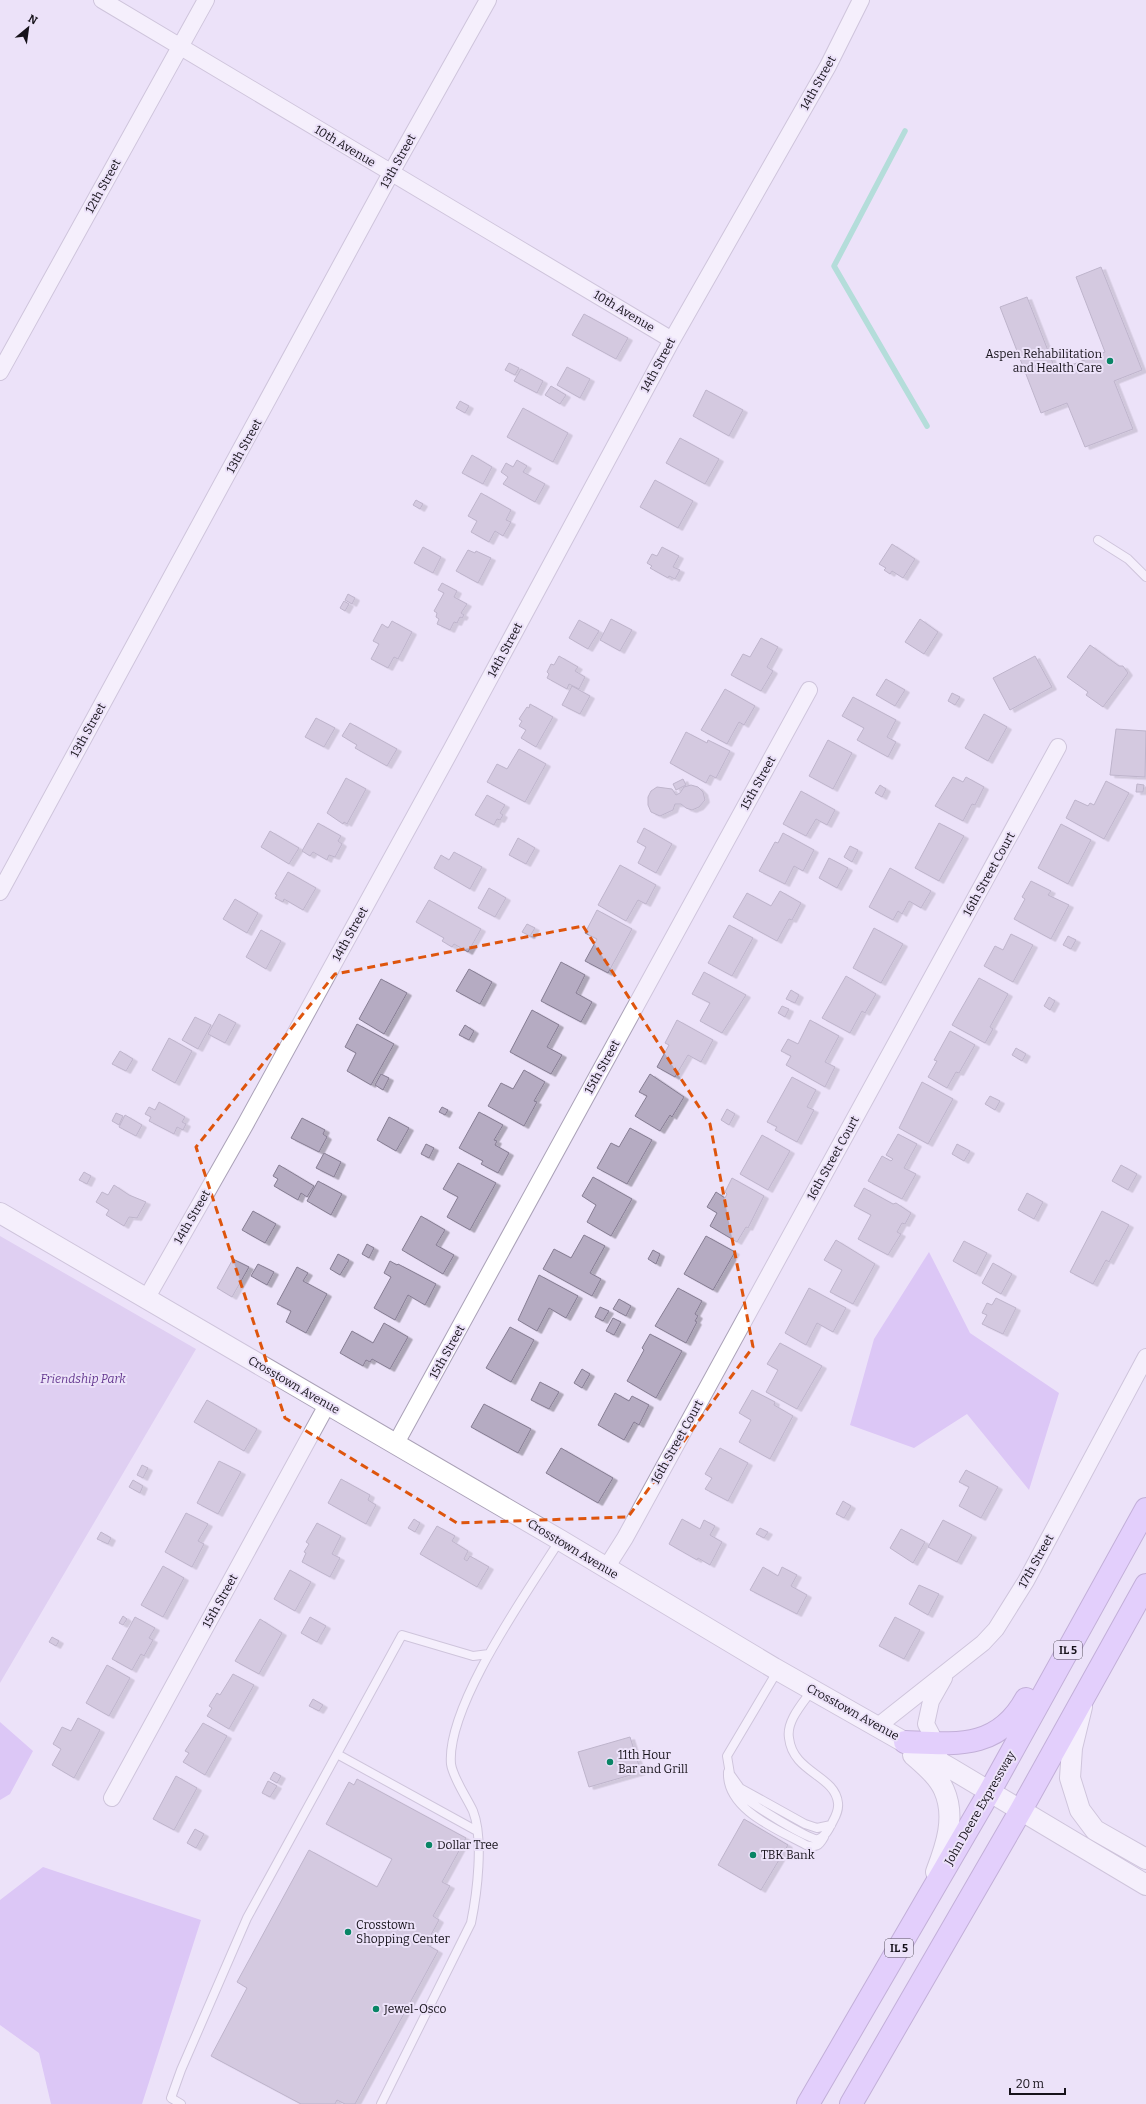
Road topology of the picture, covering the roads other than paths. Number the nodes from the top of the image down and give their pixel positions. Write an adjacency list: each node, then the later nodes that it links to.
1 (102, 0): 5 (street, 10th Avenue)
2 (206, 0): 5 (street, 12th Street)
3 (488, 0): 6 (street, 13th Street)
4 (861, 0): 7 (street, 14th Street)
5 (180, 47): 6 (street, 10th Avenue); 8 (street, 12th Street)
6 (391, 173): 7 (street, 10th Avenue); 13 (street, 13th Street)
7 (672, 340): 15 (street, 14th Street)
8 (0, 372)
9 (1098, 540): 10 (lane)
10 (1146, 577)
11 (809, 690): 18 (street, 15th Street)
12 (1058, 747): 22 (street, 16th Street Court)
13 (0, 892)
14 (0, 1213): 15 (street, Crosstown Avenue)
15 (146, 1298): 17 (street, Crosstown Avenue)
16 (1146, 1357): 26 (street, 17th Street)
17 (327, 1405): 18 (street, Crosstown Avenue); 36 (street, 15th Street)
18 (395, 1445): 21 (street, Crosstown Avenue)
19 (1146, 1500): 30 (highway)
20 (1146, 1509): 35 (highway, John Deere Expressway / IL 5)
21 (560, 1540): 22 (street, Crosstown Avenue); 24 (lane)
22 (606, 1568): 25 (street, Crosstown Avenue)
23 (1146, 1585): 28 (highway)
24 (489, 1654): 31 (lane); 39 (lane)
25 (778, 1670): 27 (street, Crosstown Avenue); 32 (lane)
26 (949, 1670): 29 (street, 17th Street); 30 (street)
27 (812, 1689): 29 (street, Crosstown Avenue); 38 (lane)
28 (1086, 1693): 37 (highway); 41 (street)
29 (890, 1733): 30 (highway); 33 (street, Crosstown Avenue); 43 (street)
30 (936, 1743): 33 (street)
31 (337, 1754): 39 (lane); 44 (lane)
32 (728, 1767): 34 (lane); 40 (lane)
33 (950, 1768): 35 (street, Crosstown Avenue)
34 (735, 1783): 38 (lane); 40 (lane)
35 (990, 1791): 37 (street, Crosstown Avenue); 43 (highway, John Deere Expressway / IL 5)
36 (112, 1798)
37 (1021, 1810): 42 (street, Crosstown Avenue); 47 (highway)
38 (831, 1825): 40 (lane)
39 (477, 1831): 45 (lane)
40 (826, 1833)
41 (1146, 1859)
42 (1146, 1885)
43 (917, 1918): 46 (highway, John Deere Expressway / IL 5)
44 (181, 2104)
45 (381, 2104)
46 (808, 2104)
47 (850, 2104)

